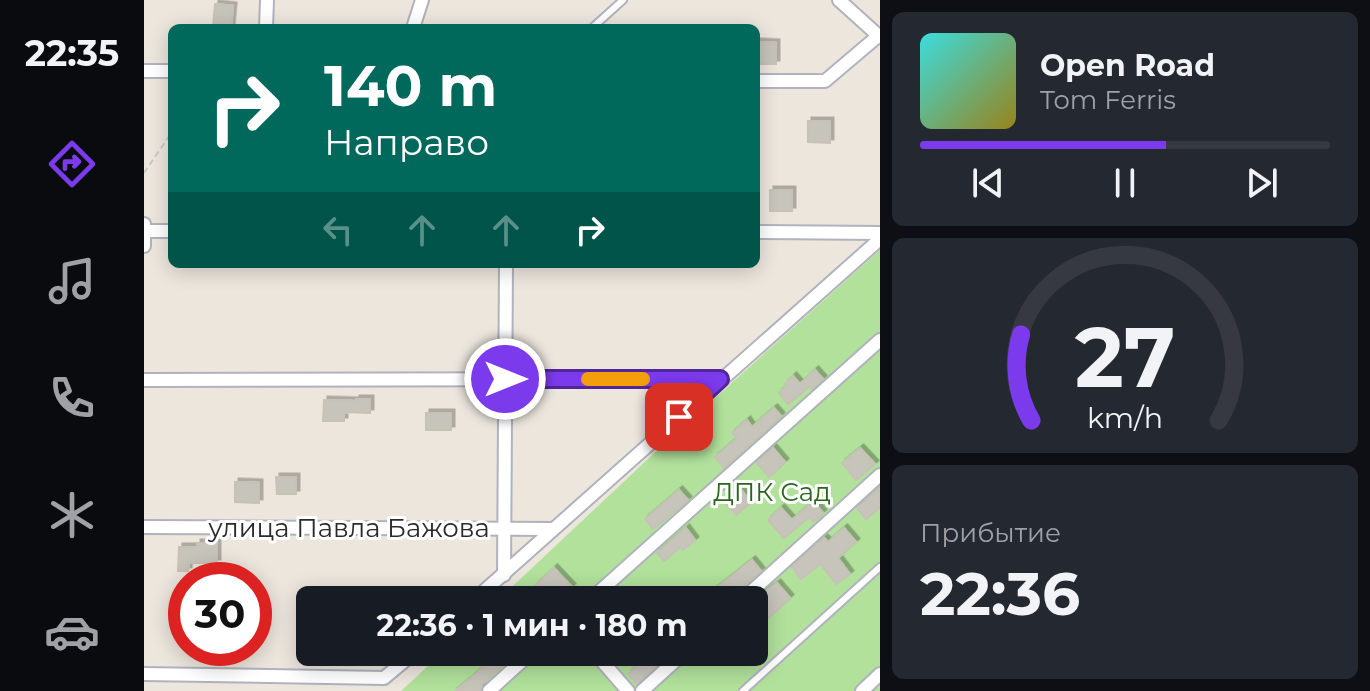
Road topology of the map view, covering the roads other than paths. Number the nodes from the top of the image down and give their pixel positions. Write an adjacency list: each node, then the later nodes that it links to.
1 (267, 0): 5 (street)
2 (422, 0): 6 (street)
3 (623, 0): 7 (lane)
4 (839, 0): 8 (street)
5 (266, 24)
6 (414, 24)
7 (596, 24)
8 (879, 36): 11 (street)
9 (144, 71): 10 (street)
10 (168, 71)
11 (760, 81)
12 (144, 224): 13 (street)
13 (144, 231): 14 (street); 17 (street)
14 (168, 231)
15 (760, 232): 16 (street)
16 (880, 236): 21 (street)
17 (144, 246)
18 (506, 268): 20 (street)
19 (880, 340): 30 (street)
20 (505, 379): 21 (street); 22 (street); 25 (street)
21 (720, 379): 26 (street)
22 (144, 380)
23 (880, 475): 31 (street)
24 (144, 527): 25 (street, улица Павла Бажова)
25 (504, 529): 26 (street, улица Павла Бажова); 28 (street)
26 (553, 529): 28 (street)
27 (880, 567): 41 (lane)
28 (504, 575): 29 (street)
29 (491, 586)
30 (606, 586)
31 (757, 586)
32 (398, 666): 36 (street)
33 (517, 666): 38 (street)
34 (606, 666): 39 (street)
35 (670, 666): 40 (street)
36 (144, 674)
37 (880, 674): 42 (street)
38 (489, 691)
39 (628, 691)
40 (642, 691)
41 (743, 691)
42 (862, 691)

